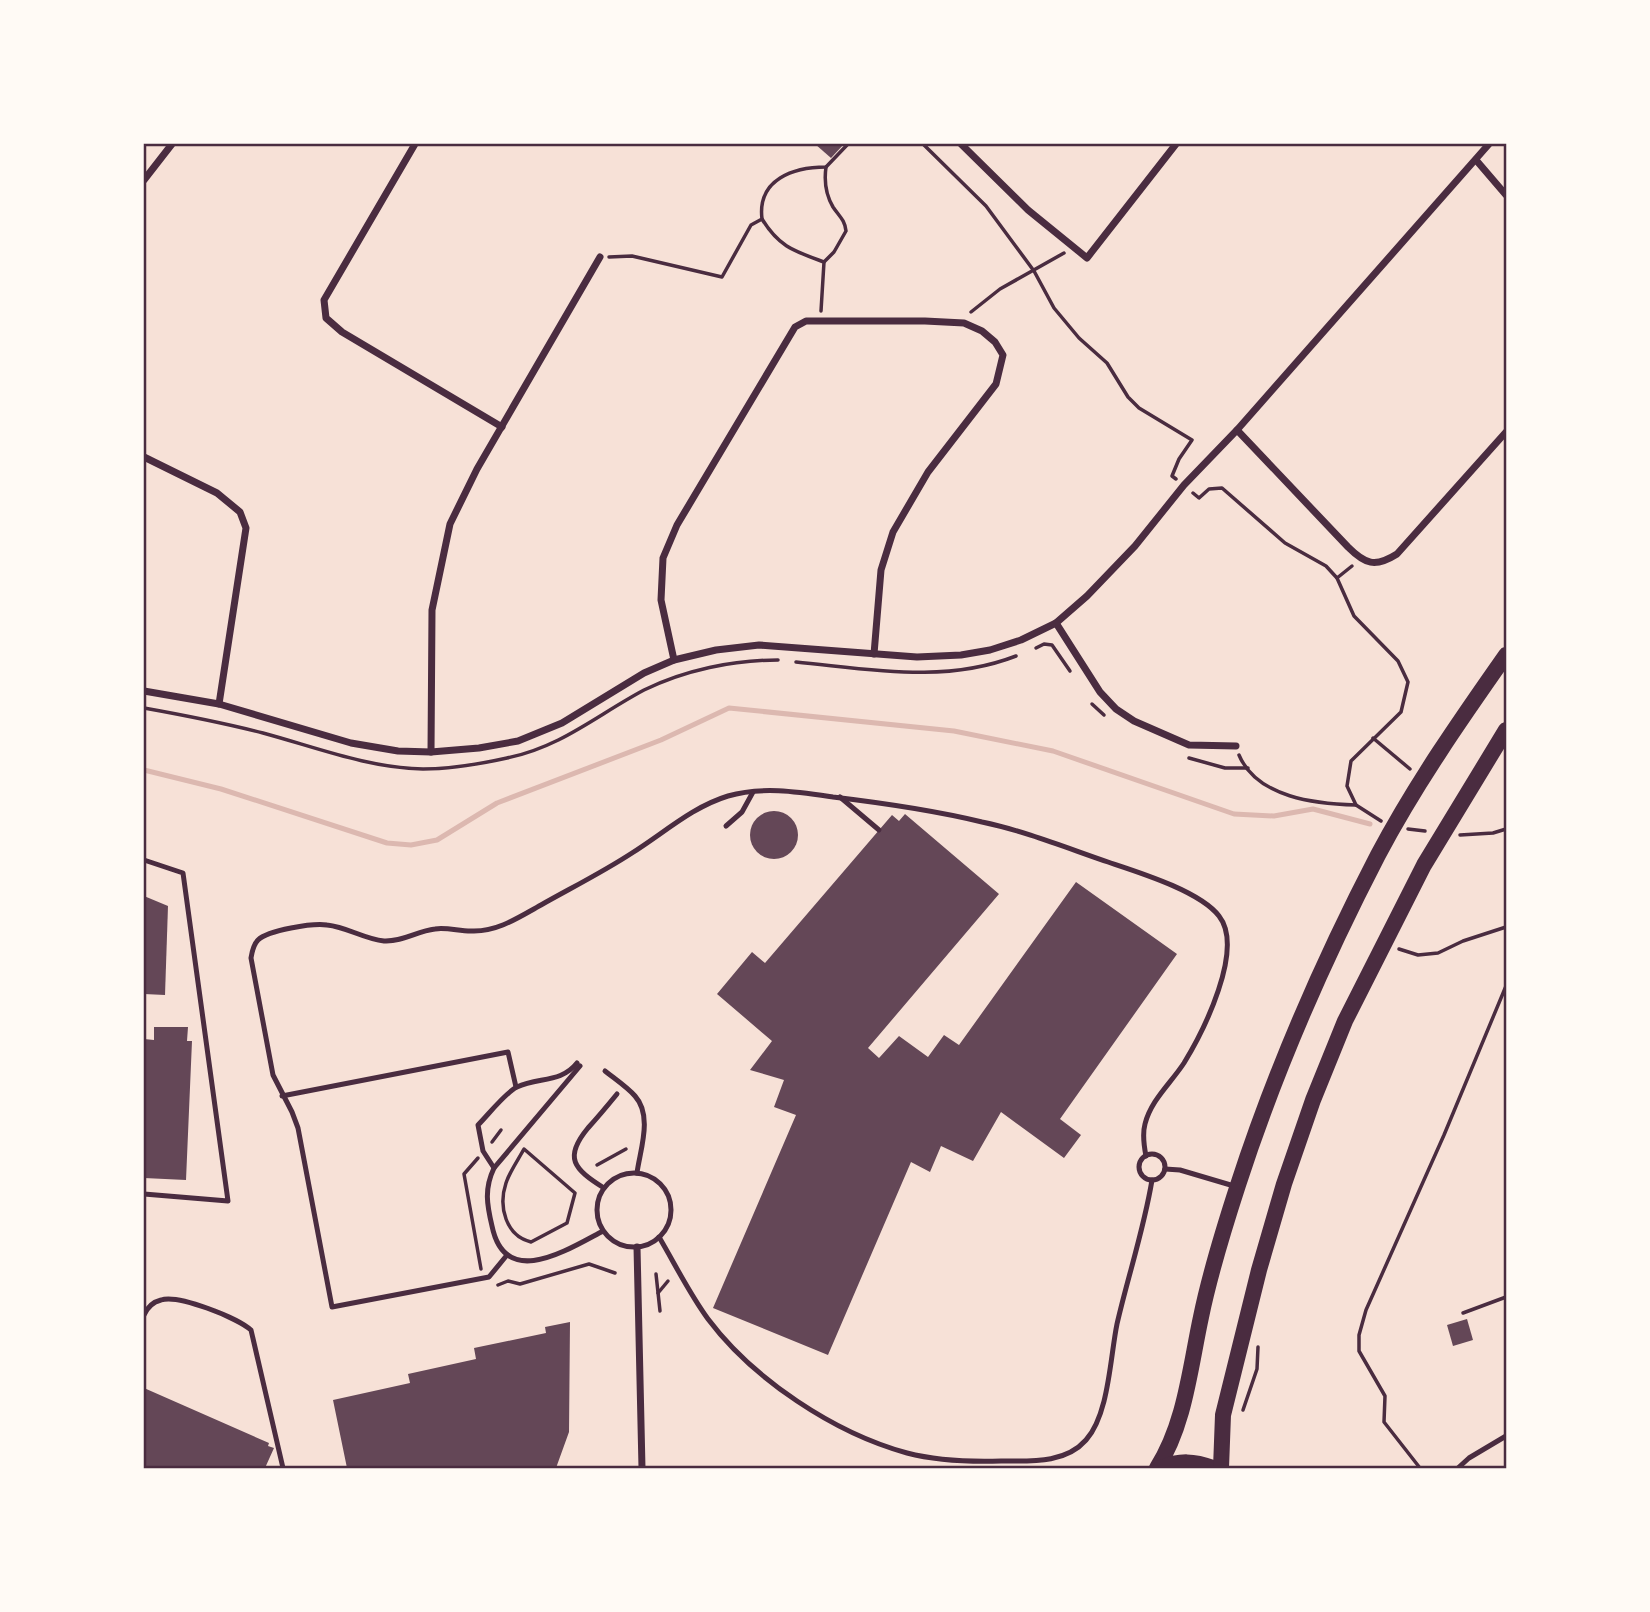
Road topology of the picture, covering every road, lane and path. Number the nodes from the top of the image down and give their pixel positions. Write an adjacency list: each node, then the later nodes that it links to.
1 (172, 144): 10 (street)
2 (415, 144): 19 (street)
3 (848, 144): 9 (path)
4 (923, 144): 16 (path)
5 (961, 144): 13 (street)
6 (1176, 144): 13 (street)
7 (1489, 144): 8 (street)
8 (1476, 160): 11 (street); 20 (street)
9 (826, 167): 12 (path); 15 (path)
10 (144, 180)
11 (1507, 195)
12 (762, 219): 14 (path); 15 (path)
13 (1074, 247): 16 (path)
14 (600, 257): 19 (street)
15 (824, 262): 17 (path)
16 (1034, 271): 18 (path); 23 (path)
17 (822, 322): 18 (street); 32 (street)
18 (964, 323): 29 (street)
19 (502, 427): 44 (street)
20 (1237, 430): 25 (street); 27 (street)
21 (1507, 432): 25 (street)
22 (144, 457): 38 (street)
23 (1172, 476)
24 (1199, 498): 26 (path)
25 (1361, 559): 26 (path)
26 (1337, 578): 42 (path)
27 (1056, 623): 29 (street); 43 (street)
28 (1030, 651): 35 (path)
29 (874, 654): 32 (street)
30 (1507, 654): 47 (main road)
31 (1018, 655): 34 (path)
32 (674, 660): 44 (street)
33 (781, 660): 39 (path)
34 (789, 661)
35 (1074, 677)
36 (144, 691): 38 (street)
37 (1091, 703): 40 (path)
38 (219, 704): 44 (street)
39 (144, 708)
40 (1111, 721)
41 (1507, 730): 97 (main road)
42 (1373, 738): 47 (path); 50 (path)
43 (1236, 746): 46 (path)
44 (431, 752)
45 (1186, 757): 46 (path)
46 (1248, 768): 50 (path)
47 (1422, 779): 73 (main road)
48 (753, 792): 49 (lane); 52 (lane); 65 (lane)
49 (840, 797): 55 (lane); 67 (lane)
50 (1356, 805): 51 (path)
51 (1390, 824)
52 (726, 826)
53 (1401, 827): 56 (path)
54 (1507, 829): 57 (path)
55 (878, 830)
56 (1436, 833)
57 (1460, 835)
58 (144, 860): 76 (lane)
59 (1507, 928): 60 (path)
60 (1396, 948)
61 (1507, 986): 98 (path)
62 (605, 1070): 71 (lane)
63 (516, 1087): 65 (lane); 69 (lane); 69 (lane)
64 (617, 1094): 74 (lane)
65 (282, 1096): 80 (lane)
66 (626, 1149): 68 (path)
67 (1146, 1156): 70 (lane); 72 (lane)
68 (597, 1165)
69 (494, 1168): 80 (lane)
70 (1165, 1169): 72 (lane); 73 (lane)
71 (637, 1173): 74 (lane); 78 (lane)
72 (1152, 1180): 78 (lane)
73 (1237, 1187): 95 (main road)
74 (604, 1188): 77 (lane)
75 (575, 1193): 75 (path)
76 (144, 1194)
77 (603, 1231): 79 (lane); 80 (lane)
78 (659, 1237): 79 (lane)
79 (637, 1247): 94 (street)
80 (507, 1255)
81 (615, 1273): 84 (path)
82 (656, 1274): 85 (path)
83 (668, 1282): 85 (path)
84 (498, 1285)
85 (658, 1293): 87 (path)
86 (1507, 1297): 88 (path)
87 (660, 1311)
88 (1462, 1312)
89 (144, 1314): 93 (lane)
90 (1258, 1346): 91 (path)
91 (1239, 1420)
92 (1507, 1436): 99 (lane)
93 (284, 1468)
94 (642, 1468)
95 (1159, 1468): 96 (main road)
96 (1213, 1468)
97 (1221, 1468)
98 (1420, 1468)
99 (1458, 1468)

